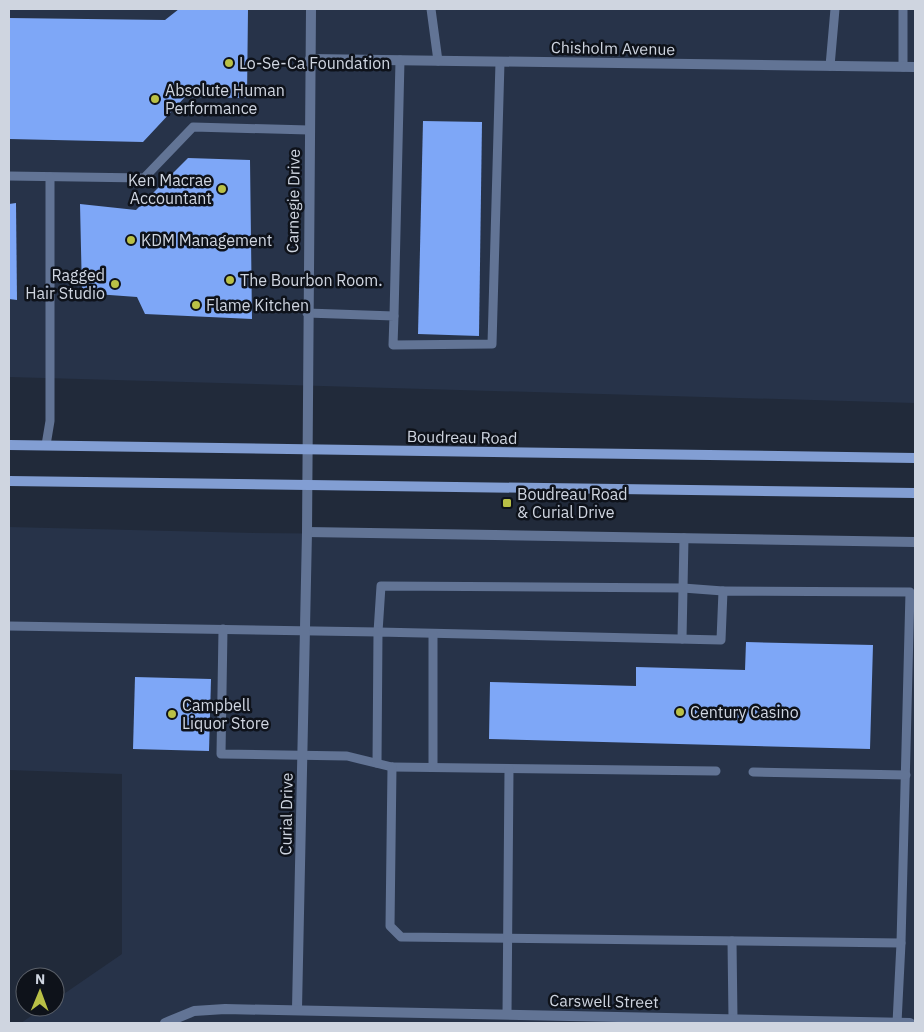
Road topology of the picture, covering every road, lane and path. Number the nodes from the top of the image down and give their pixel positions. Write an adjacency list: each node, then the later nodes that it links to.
1 (311, 9): 5 (street, Carnegie Drive)
2 (431, 9): 7 (lane)
3 (835, 9): 9 (lane)
4 (903, 9): 10 (lane)
5 (310, 59): 6 (street, Chisholm Avenue); 12 (street, Carnegie Drive)
6 (400, 60): 7 (street, Chisholm Avenue); 16 (lane)
7 (438, 61): 8 (street, Chisholm Avenue)
8 (500, 62): 9 (street, Chisholm Avenue); 16 (lane)
9 (830, 66): 10 (street, Chisholm Avenue)
10 (903, 67): 11 (street, Chisholm Avenue)
11 (915, 67)
12 (309, 130): 14 (lane); 15 (street, Carnegie Drive)
13 (9, 176): 14 (lane)
14 (50, 177): 18 (lane)
15 (307, 313): 16 (lane); 19 (street, Carnegie Drive)
16 (394, 316)
17 (9, 444): 18 (main road, Boudreau Road)
18 (46, 446): 19 (main road, Boudreau Road)
19 (308, 449): 20 (main road, Boudreau Road); 22 (street, Carnegie Drive)
20 (915, 458)
21 (9, 481): 22 (main road)
22 (307, 484): 23 (main road); 24 (street, Curial Drive)
23 (915, 493)
24 (306, 532): 25 (street); 31 (street, Curial Drive)
25 (684, 538): 26 (street); 27 (lane)
26 (915, 542)
27 (683, 588): 28 (lane); 32 (lane); 34 (lane)
28 (723, 591): 34 (lane); 42 (lane)
29 (9, 626): 30 (lane)
30 (223, 629): 31 (lane); 35 (lane)
31 (305, 630): 32 (lane); 35 (street, Curial Drive)
32 (378, 632): 33 (lane); 36 (lane)
33 (433, 634): 34 (lane); 38 (lane)
34 (682, 639)
35 (302, 755): 36 (lane); 46 (street, Curial Drive)
36 (376, 763): 37 (lane)
37 (392, 766): 38 (lane); 43 (lane)
38 (433, 767): 39 (lane)
39 (509, 768): 40 (lane); 43 (lane)
40 (716, 771)
41 (752, 772): 42 (lane)
42 (906, 775): 45 (lane)
43 (508, 939): 44 (lane); 47 (lane)
44 (732, 941): 45 (lane); 48 (lane)
45 (900, 942): 50 (lane)
46 (297, 1009): 47 (street, Carswell Street); 49 (street)
47 (507, 1014): 48 (street, Carswell Street)
48 (733, 1019): 50 (street, Carswell Street)
49 (165, 1023)
50 (897, 1023): 51 (street, Carswell Street)
51 (910, 1023)

